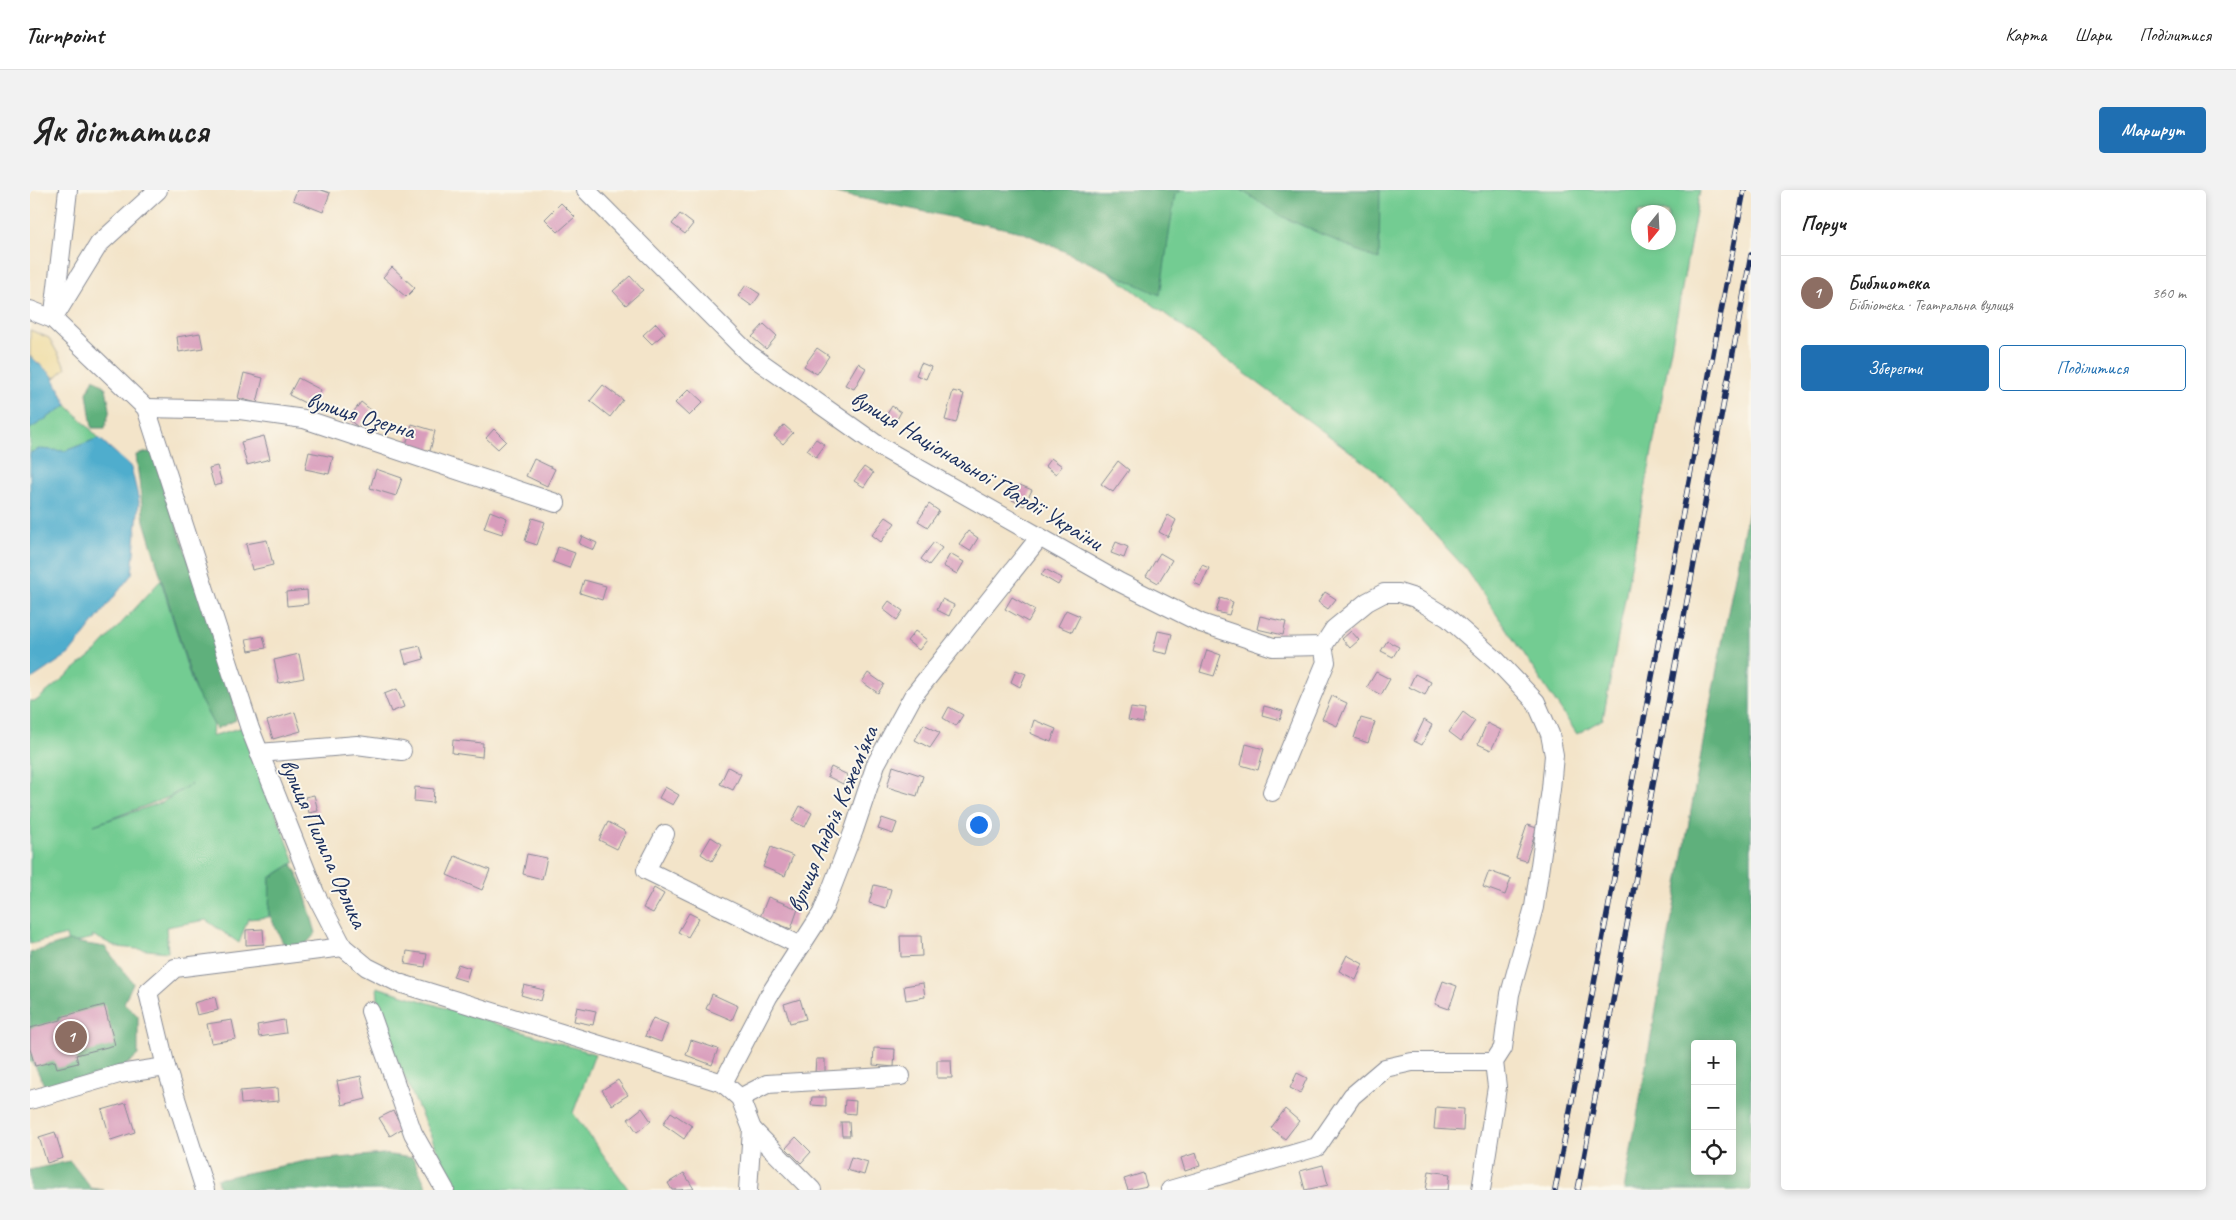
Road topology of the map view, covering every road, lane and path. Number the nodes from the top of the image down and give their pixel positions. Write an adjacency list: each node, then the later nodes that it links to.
1 (68, 190): 5 (street)
2 (158, 190): 5 (street)
3 (586, 190): 8 (street, вулиця Національної Гвардії України)
4 (30, 310): 5 (street, вулиця Пилипа Орлика)
5 (54, 319): 6 (street, вулиця Пилипа Орлика)
6 (146, 408): 7 (street, вулиця Озерна); 11 (street, вулиця Пилипа Орлика)
7 (556, 502)
8 (1039, 538): 9 (street, вулиця Національної Гвардії України); 14 (street, вулиця Андрія Кожем'яка)
9 (1323, 646): 12 (street); 17 (street)
10 (402, 750): 11 (street)
11 (259, 753): 15 (street, вулиця Пилипа Орлика)
12 (1272, 792)
13 (665, 834): 14 (street)
14 (800, 946): 20 (street, вулиця Андрія Кожем'яка)
15 (343, 947): 18 (street); 20 (street, вулиця Пилипа Орлика)
16 (370, 1011): 25 (street)
17 (1494, 1062): 28 (street); 29 (street)
18 (166, 1067): 22 (street); 24 (street)
19 (901, 1076): 21 (street)
20 (723, 1083): 21 (street, вулиця Пилипа Орлика)
21 (740, 1098): 23 (street, вулиця Пилипа Орлика)
22 (30, 1100)
23 (752, 1129): 26 (street, вулиця Пилипа Орлика); 27 (street)
24 (205, 1190)
25 (445, 1190)
26 (748, 1190)
27 (812, 1190)
28 (1170, 1190)
29 (1481, 1190)

